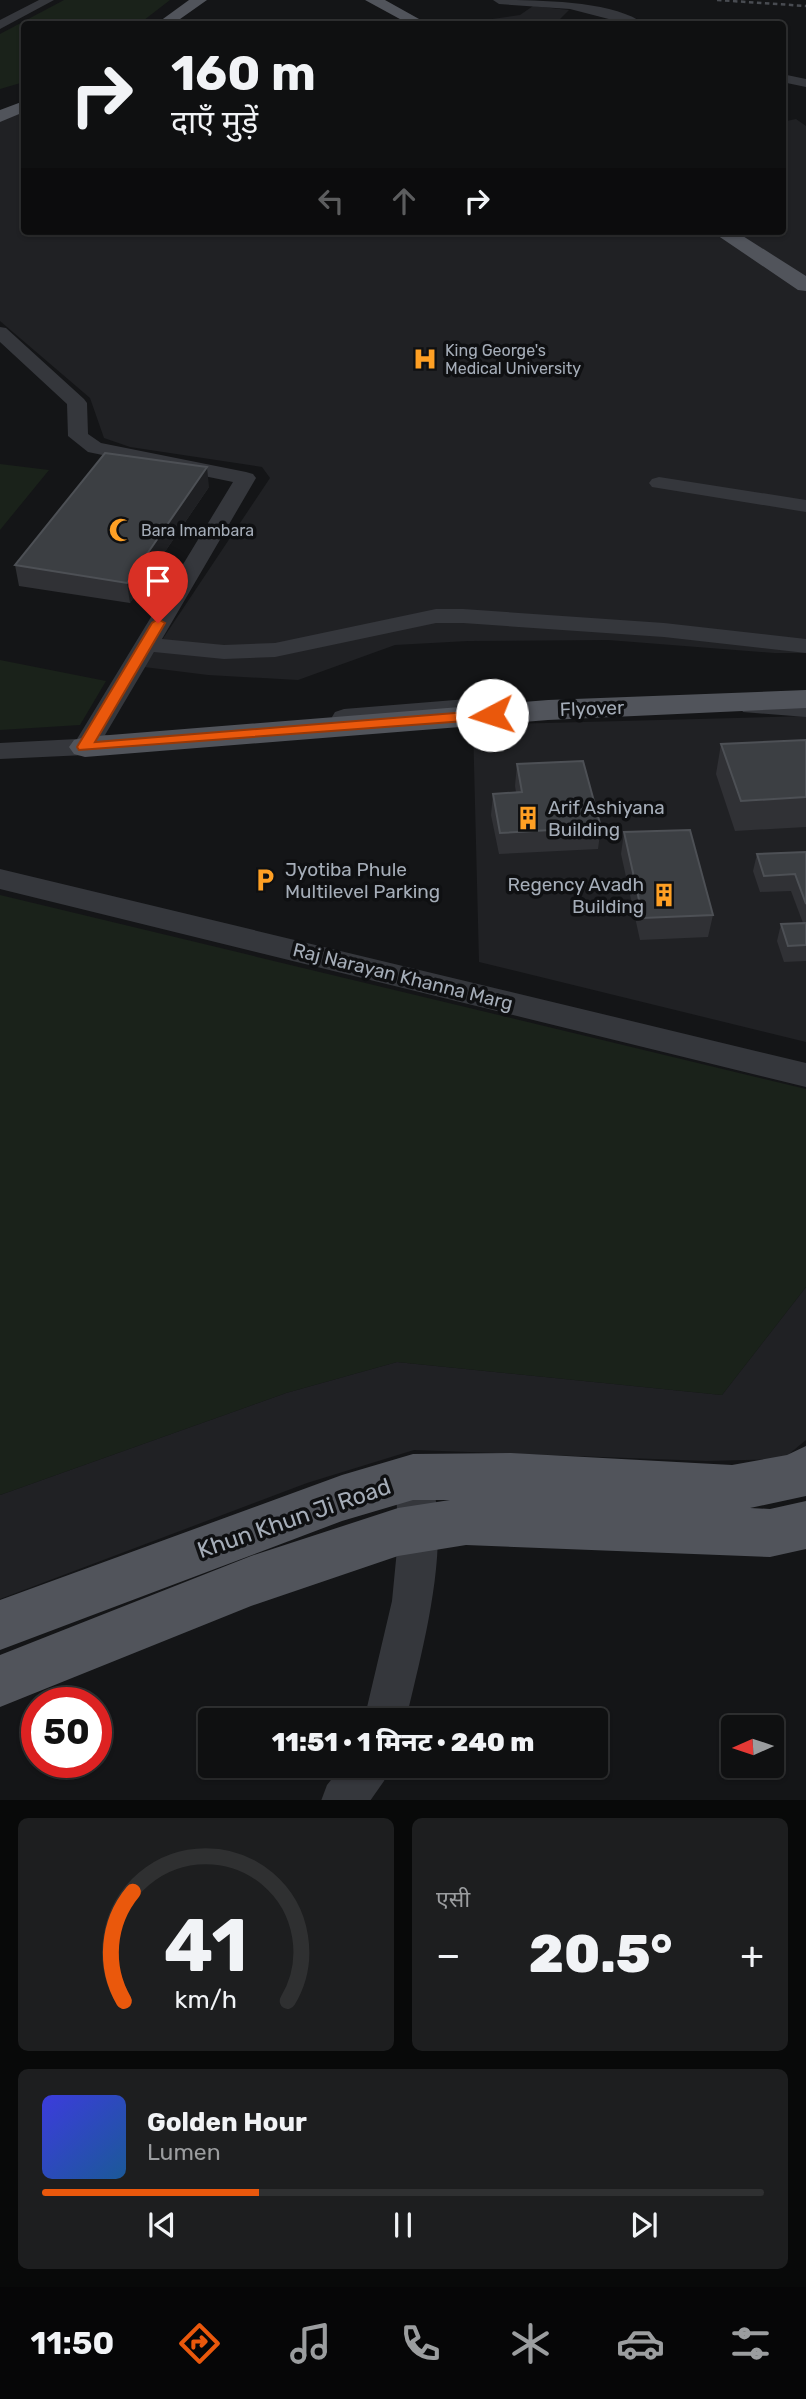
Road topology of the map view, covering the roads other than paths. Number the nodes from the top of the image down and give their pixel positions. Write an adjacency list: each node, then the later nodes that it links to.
1 (48, 0): 13 (street)
2 (178, 0): 8 (main road)
3 (199, 0): 9 (main road)
4 (382, 0): 10 (main road); 11 (main road)
5 (499, 0): 6 (street)
6 (615, 15): 7 (street); 12 (street)
7 (582, 20)
8 (151, 21)
9 (168, 21)
10 (415, 21)
11 (428, 21)
12 (630, 21)
13 (0, 25)
14 (786, 79): 15 (street)
15 (806, 83)
16 (21, 107): 17 (main road)
17 (0, 117)
18 (736, 235): 19 (main road)
19 (754, 240): 20 (main road); 21 (main road)
20 (806, 268)
21 (806, 285)
22 (0, 332): 25 (street)
23 (659, 483): 24 (street)
24 (806, 506)
25 (145, 644): 26 (street); 29 (street)
26 (806, 646)
27 (806, 699): 29 (main road, Flyover)
28 (806, 709): 29 (street)
29 (85, 747): 30 (street)
30 (0, 751)
31 (0, 879): 32 (street, Raj Narayan Khanna Marg)
32 (806, 1075)
33 (806, 1469): 34 (main road, Khun Khun Ji Road)
34 (412, 1478): 36 (street); 37 (main road, Khun Khun Ji Road)
35 (806, 1525): 36 (main road)
36 (419, 1529): 39 (main road); 41 (street)
37 (93, 1588): 38 (main road, Khun Khun Ji Road); 39 (main road)
38 (0, 1625)
39 (108, 1638): 40 (main road)
40 (0, 1681)
41 (388, 1708)
42 (360, 1778): 43 (street)
43 (344, 1800)

